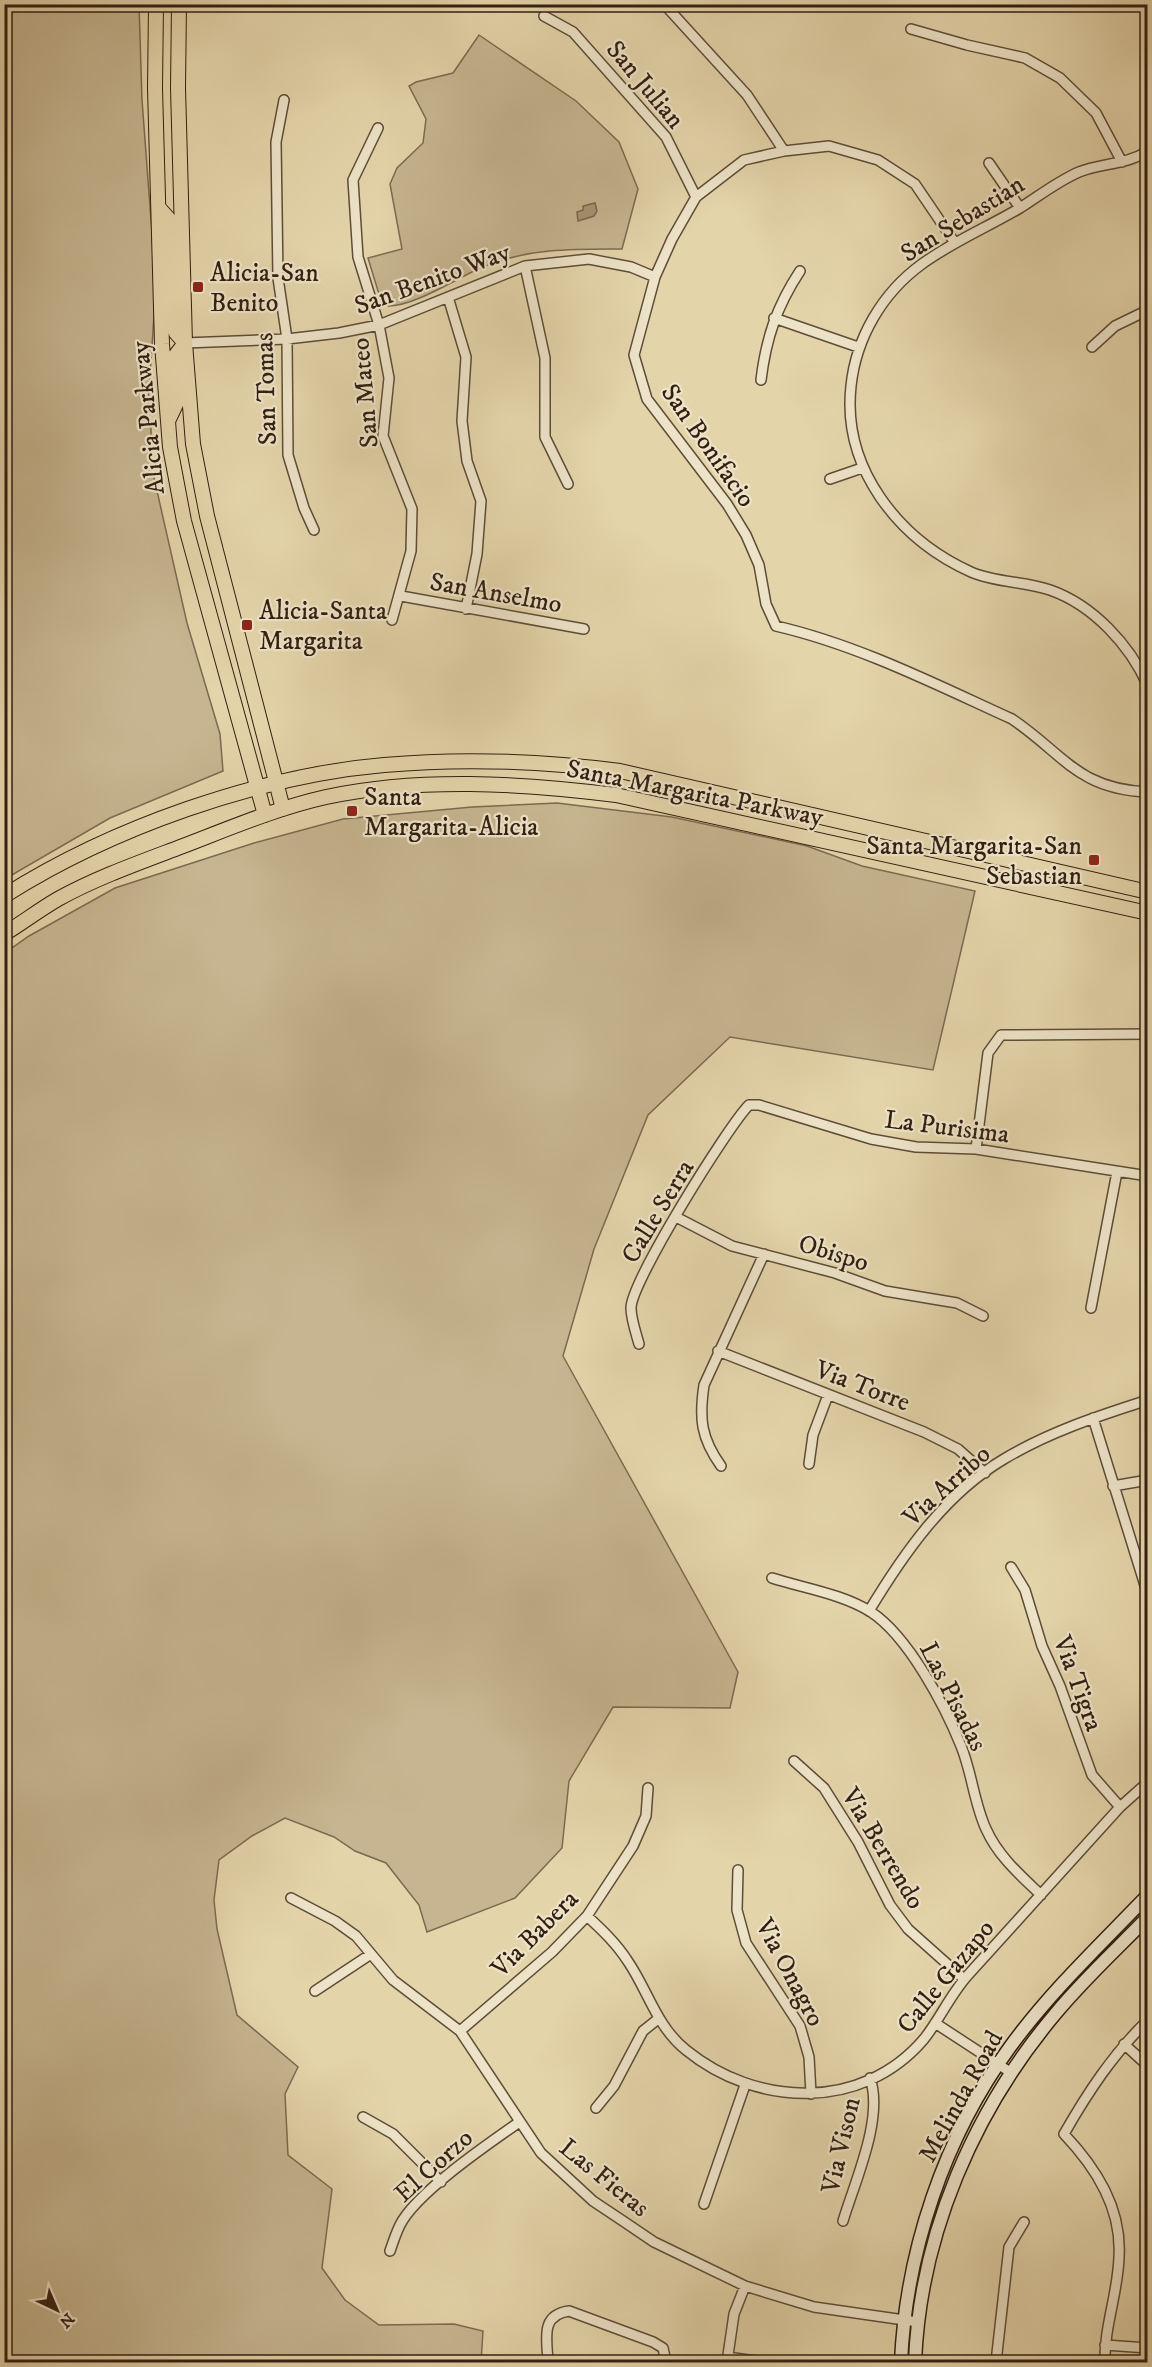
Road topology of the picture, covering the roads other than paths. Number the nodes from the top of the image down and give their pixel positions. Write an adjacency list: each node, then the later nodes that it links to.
1 (156, 4): 13 (main road, Alicia Parkway)
2 (179, 4): 24 (main road, Alicia Parkway)
3 (664, 4): 8 (street)
4 (544, 16): 12 (street, San Julian)
5 (911, 29): 10 (street)
6 (284, 100): 23 (street, San Tomas)
7 (378, 128): 22 (street, San Mateo)
8 (784, 151): 12 (street, San Bonifacio); 15 (street, San Bonifacio)
9 (1148, 151): 10 (street, San Sebastian)
10 (1122, 162): 14 (street, San Sebastian)
11 (989, 163): 14 (street)
12 (696, 197): 18 (street, San Bonifacio)
13 (159, 208): 24 (main road); 28 (main road, Alicia Parkway)
14 (1020, 208): 15 (street, San Sebastian)
15 (955, 243): 25 (street, San Sebastian)
16 (525, 266): 18 (street, San Benito Way); 19 (street, San Benito Way); 31 (street)
17 (800, 271): 21 (street)
18 (655, 277): 40 (street, San Bonifacio)
19 (448, 297): 22 (street, San Benito Way); 34 (street)
20 (1148, 309): 26 (street)
21 (774, 318): 25 (street); 27 (street)
22 (379, 325): 23 (street, San Benito Way); 33 (street, San Mateo)
23 (287, 339): 24 (street, San Benito Way); 32 (street, San Tomas)
24 (185, 343): 28 (main road); 38 (main road, Alicia Parkway)
25 (858, 347): 29 (street, San Sebastian)
26 (1092, 347)
27 (761, 380)
28 (168, 422): 39 (main road, Alicia Parkway)
29 (862, 468): 30 (street); 37 (street, San Sebastian)
30 (830, 479)
31 (568, 484)
32 (314, 530)
33 (401, 596): 34 (street, San Anselmo); 35 (street, San Mateo)
34 (466, 609): 36 (street, San Anselmo)
35 (392, 621)
36 (584, 629)
37 (1148, 686)
38 (277, 782): 39 (main road, Santa Margarita Parkway); 41 (main road, Alicia Parkway); 43 (main road, Santa Margarita Parkway)
39 (257, 789): 42 (main road, Alicia Parkway); 44 (main road, Santa Margarita Parkway)
40 (1148, 792)
41 (283, 809): 42 (main road, Santa Margarita Parkway); 45 (main road, Santa Margarita Parkway)
42 (265, 815): 46 (main road, Santa Margarita Parkway)
43 (1148, 892)
44 (4, 896)
45 (1148, 913)
46 (4, 934)
47 (1148, 1034): 49 (street)
48 (746, 1107): 49 (street, La Purisima); 52 (street, Calle Serra)
49 (976, 1149): 50 (street, La Purisima)
50 (1117, 1172): 51 (street, La Purisima); 54 (street)
51 (1148, 1176)
52 (676, 1217): 53 (street, Obispo); 56 (street, Calle Serra)
53 (764, 1254): 55 (street, Obispo); 57 (street)
54 (1091, 1308)
55 (983, 1316)
56 (639, 1344)
57 (718, 1351): 58 (street, Via Torre); 62 (street)
58 (828, 1395): 61 (street); 63 (street, Via Torre)
59 (1148, 1400): 60 (street, Via Arribo)
60 (1093, 1418): 63 (street, Via Arribo); 65 (street)
61 (809, 1464)
62 (721, 1466)
63 (985, 1473): 69 (street, Via Arribo)
64 (1148, 1480): 65 (street)
65 (1113, 1486): 68 (street)
66 (1011, 1567): 73 (street, Via Tigra)
67 (772, 1578): 69 (street, Las Pisadas)
68 (1148, 1596)
69 (869, 1611): 75 (street, Las Pisadas)
70 (794, 1761): 81 (street, Via Berrendo)
71 (1148, 1782): 73 (street, Calle Gazapo)
72 (648, 1788): 78 (street, Via Babera)
73 (1120, 1807): 75 (street, Calle Gazapo)
74 (738, 1870): 93 (street, Via Onagro)
75 (1041, 1895): 81 (street, Calle Gazapo)
76 (1148, 1895): 88 (main road, Melinda Road)
77 (291, 1898): 80 (street, Las Fieras)
78 (587, 1916): 83 (street, Calle Gazapo); 86 (street, Via Babera)
79 (1148, 1917): 90 (main road, Melinda Road)
80 (371, 1954): 82 (street); 86 (street, Las Fieras)
81 (964, 1979): 85 (street, Calle Gazapo)
82 (315, 1991)
83 (658, 2019): 92 (street, Calle Gazapo); 94 (street)
84 (1148, 2020): 87 (street)
85 (935, 2023): 88 (street); 91 (street, Calle Gazapo)
86 (460, 2031): 96 (street, Las Fieras)
87 (1124, 2044): 89 (street); 105 (street)
88 (998, 2064): 90 (street); 103 (main road, Melinda Road)
89 (1148, 2066)
90 (1010, 2072): 104 (main road, Melinda Road)
91 (870, 2078): 93 (street, Calle Gazapo); 99 (street, Via Vison)
92 (745, 2085): 93 (street, Calle Gazapo); 98 (street)
93 (811, 2094)
94 (596, 2108)
95 (363, 2117): 97 (street)
96 (518, 2123): 97 (street, El Corzo); 102 (street, Las Fieras)
97 (441, 2182): 101 (street, El Corzo)
98 (704, 2204)
99 (843, 2221)
100 (1024, 2222): 113 (street)
101 (390, 2251)
102 (745, 2286): 103 (street, Las Fieras); 107 (street)
103 (904, 2319): 104 (street, Las Fieras); 111 (main road, Melinda Road)
104 (918, 2322): 112 (main road, Melinda Road)
105 (1105, 2345): 106 (street); 114 (street)
106 (1148, 2348)
107 (727, 2360): 110 (street)
108 (548, 2362): 109 (street)
109 (666, 2362)
110 (763, 2362)
111 (901, 2362)
112 (915, 2362)
113 (996, 2362)
114 (1105, 2362)

